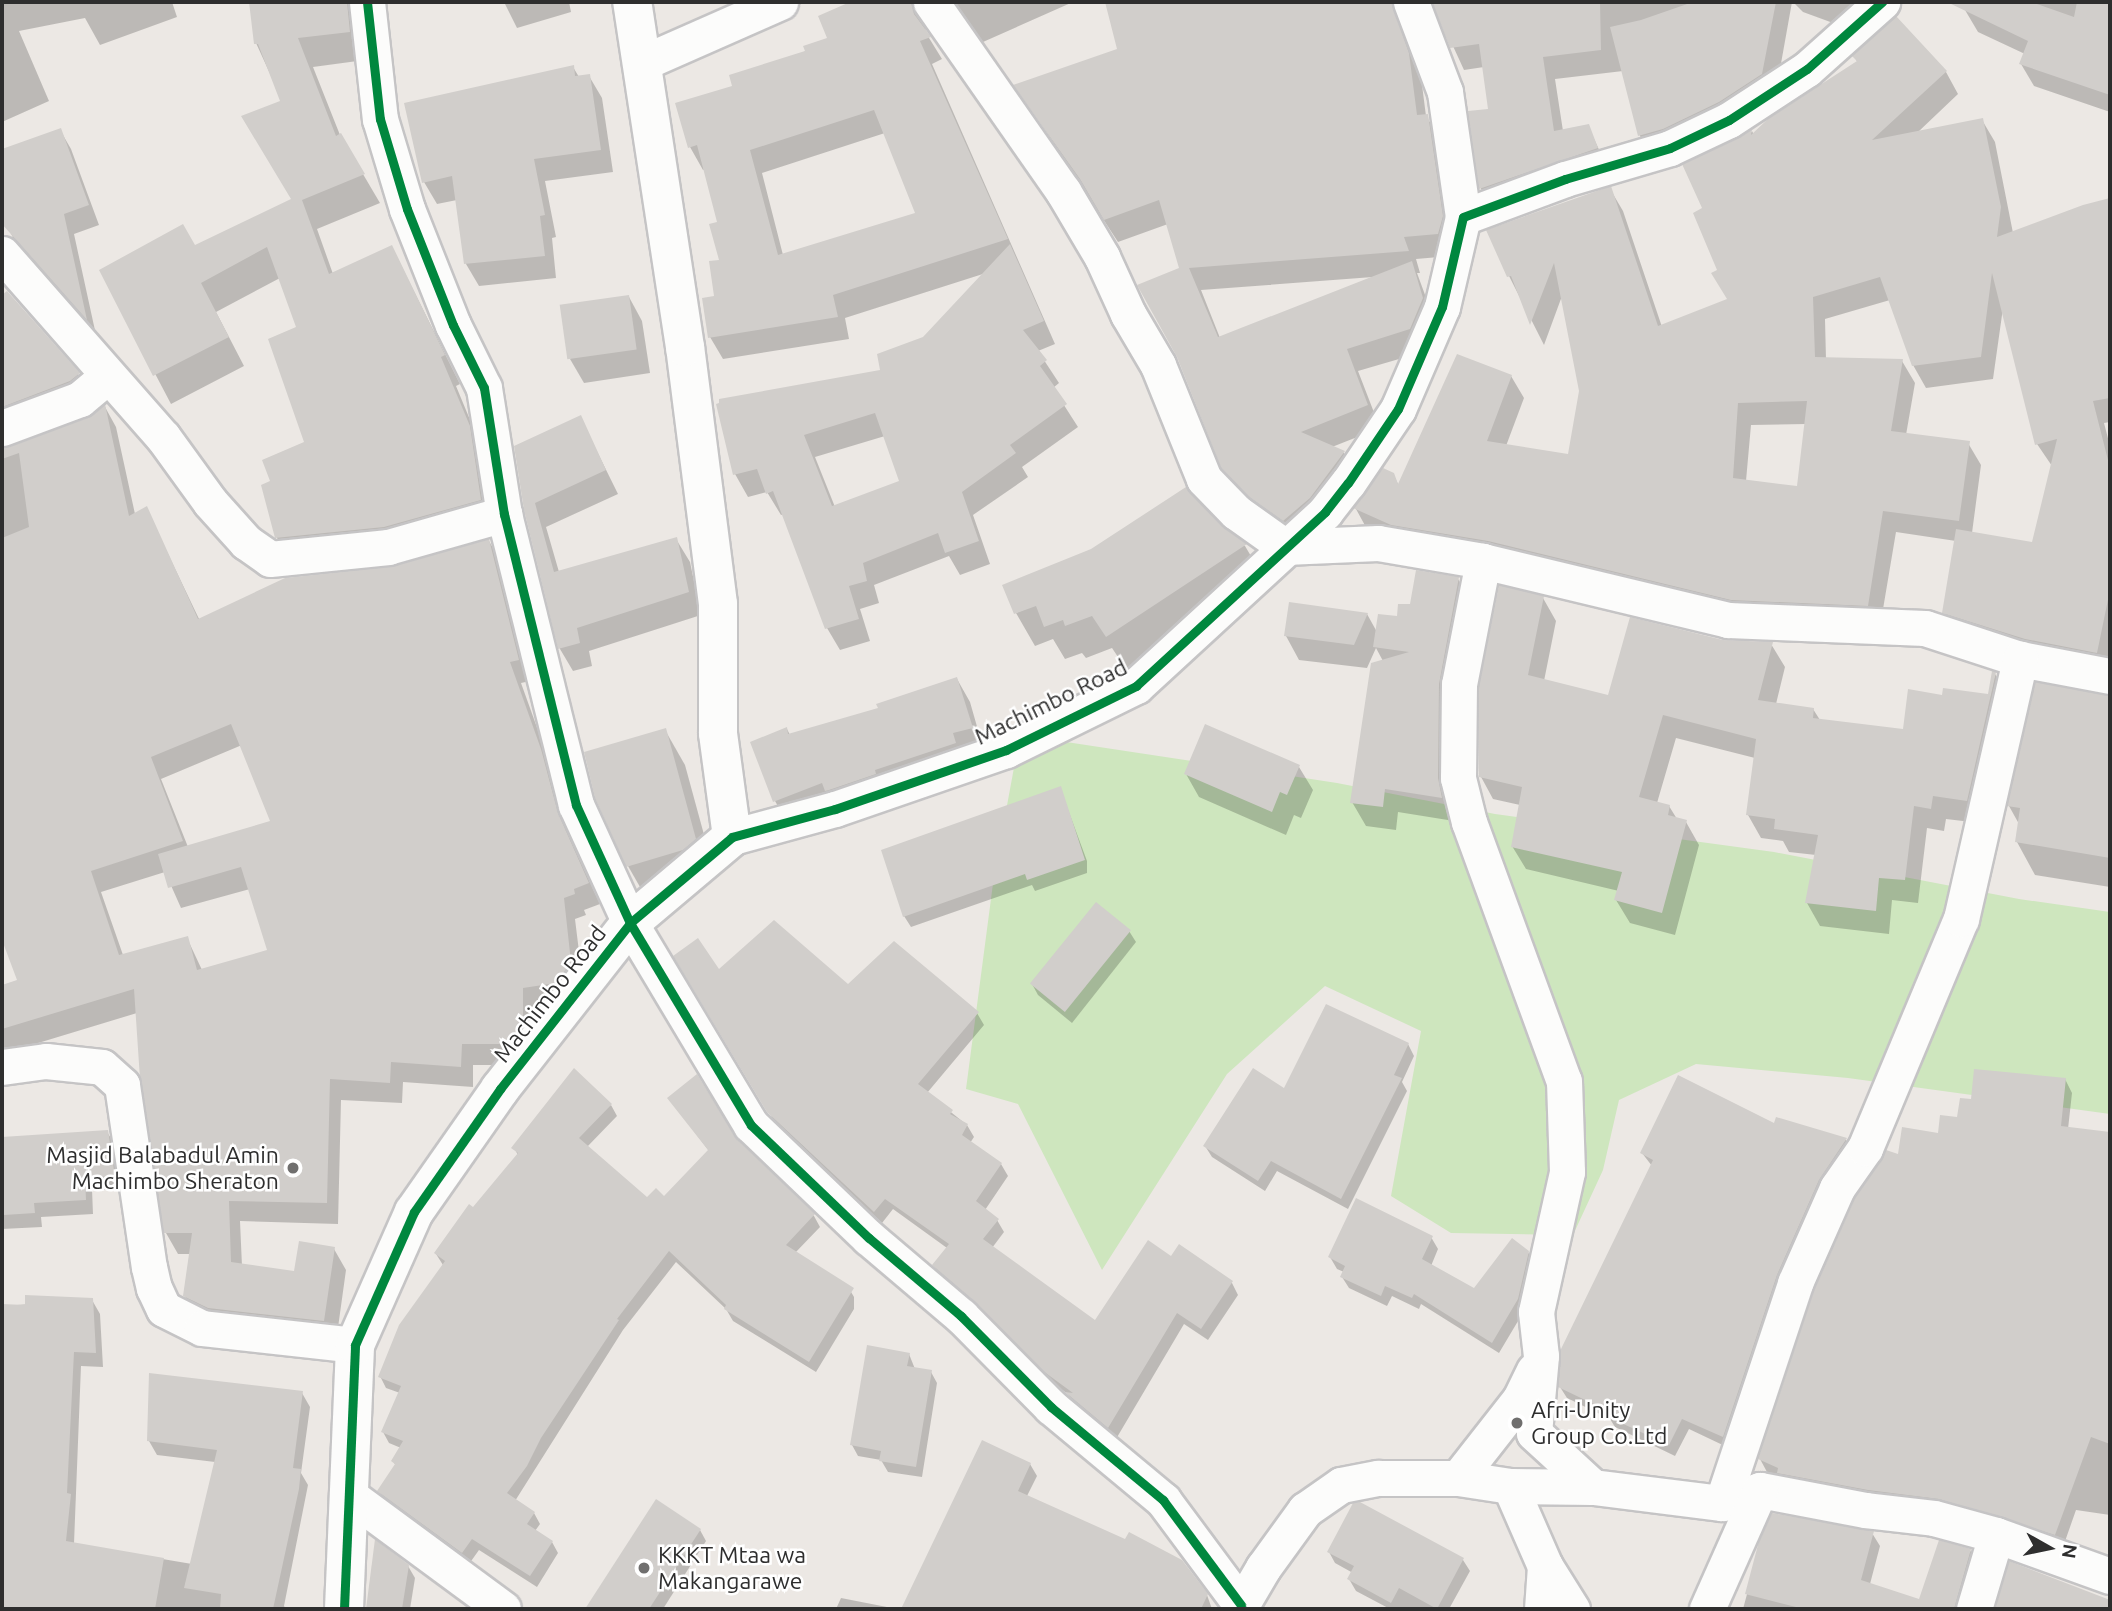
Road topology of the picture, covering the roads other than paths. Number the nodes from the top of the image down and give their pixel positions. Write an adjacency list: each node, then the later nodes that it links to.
1 (367, 2): 12 (street)
2 (632, 2): 7 (street)
3 (780, 2): 7 (street)
4 (931, 2): 13 (street)
5 (1411, 2): 8 (street)
6 (1882, 2): 8 (street)
7 (642, 63): 17 (street)
8 (1463, 216): 13 (street, Machimbo Road)
9 (2, 256): 10 (street)
10 (107, 376): 11 (street); 12 (street)
11 (2, 428)
12 (504, 514): 18 (street)
13 (1285, 547): 14 (street); 17 (street, Machimbo Road)
14 (1483, 561): 15 (street); 21 (street)
15 (2020, 659): 16 (street); 27 (street)
16 (2110, 676)
17 (732, 837): 18 (street, Machimbo Road)
18 (630, 923): 20 (street, Machimbo Road); 31 (street)
19 (2, 1067): 20 (street)
20 (355, 1345): 26 (street, Machimbo Road)
21 (1541, 1356): 22 (street); 24 (street)
22 (1458, 1478): 23 (street); 31 (street)
23 (1510, 1486): 24 (street); 29 (street)
24 (1593, 1487): 27 (street)
25 (1760, 1490): 27 (street); 28 (street); 36 (street)
26 (350, 1496): 32 (street, Machimbo Road); 33 (street)
27 (1722, 1503)
28 (1996, 1535): 30 (street); 37 (street)
29 (1545, 1566): 34 (street); 35 (street)
30 (2110, 1576)
31 (1240, 1607)
32 (344, 1609)
33 (503, 1609)
34 (1542, 1609)
35 (1572, 1609)
36 (1707, 1609)
37 (1974, 1609)

